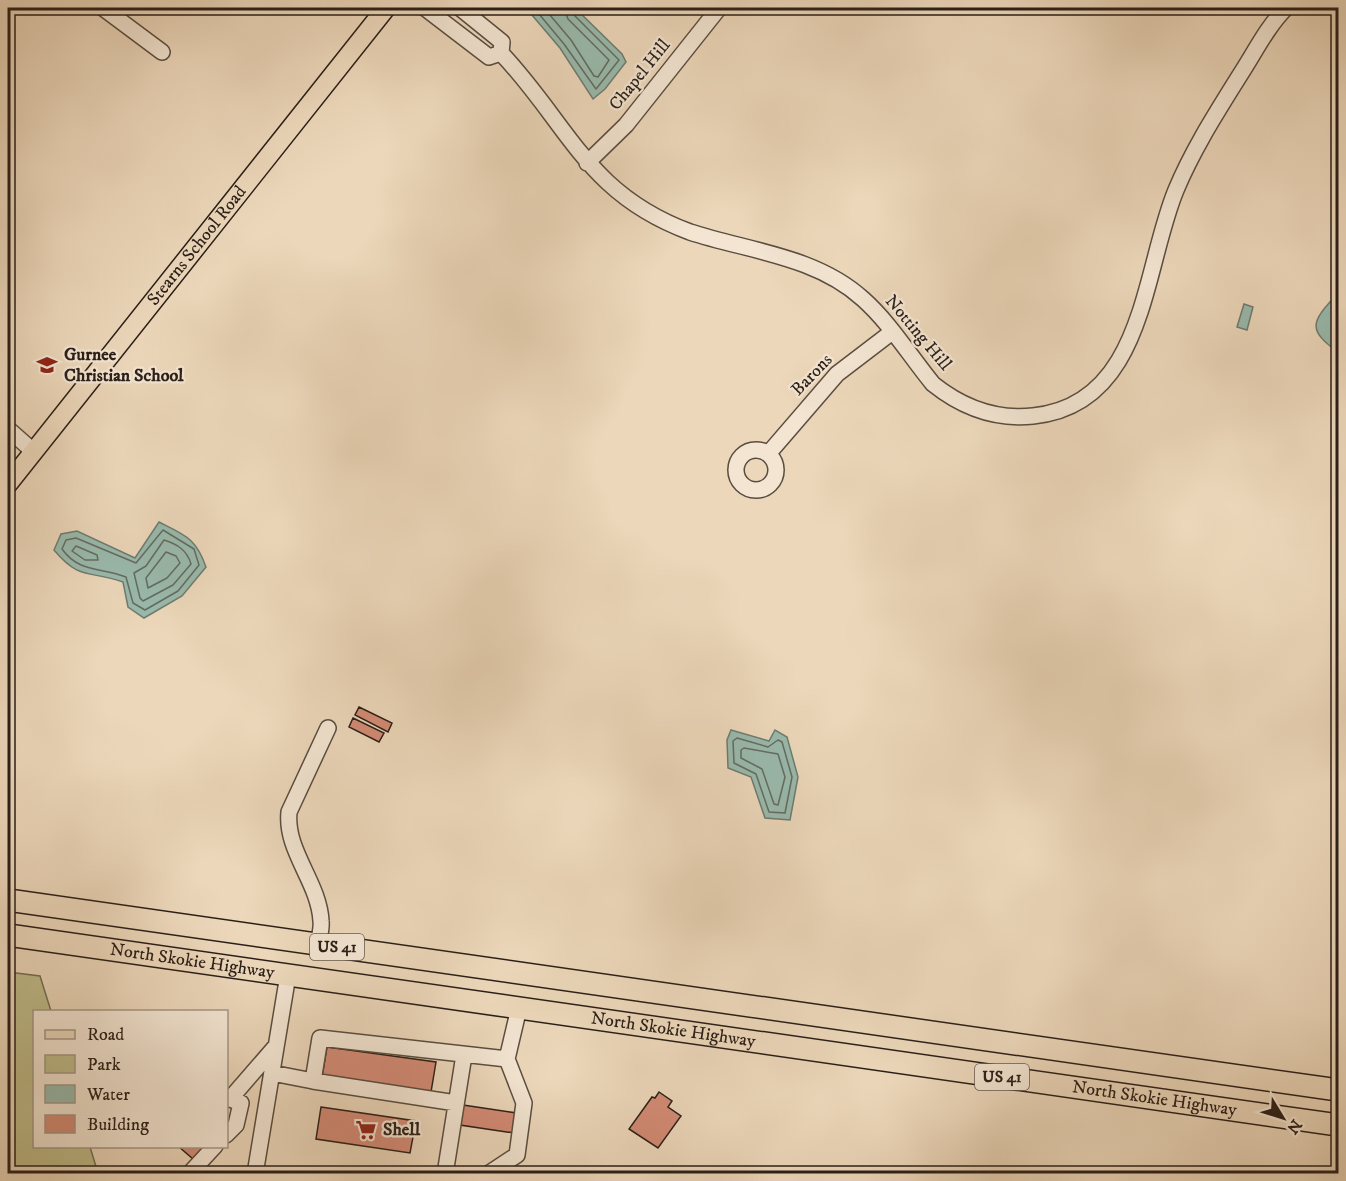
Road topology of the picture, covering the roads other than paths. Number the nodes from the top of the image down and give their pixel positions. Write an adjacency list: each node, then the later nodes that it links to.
1 (103, 8): 7 (street)
2 (386, 8): 12 (main road, Stearns School Road)
3 (425, 8): 8 (street)
4 (460, 8): 8 (street, Notting Hill)
5 (719, 8): 9 (street, Chapel Hill)
6 (1286, 8): 10 (street, Notting Hill)
7 (162, 52)
8 (501, 53): 9 (street, Notting Hill)
9 (587, 163): 10 (street, Notting Hill)
10 (892, 332): 13 (street, Barons)
11 (8, 429): 12 (street)
12 (33, 451): 14 (main road, Stearns School Road)
13 (768, 454)
14 (8, 484)
15 (328, 728): 18 (street)
16 (8, 900): 18 (highway, North Skokie Highway / US 41)
17 (8, 935): 19 (highway, North Skokie Highway / US 41)
18 (318, 945): 26 (highway, North Skokie Highway / US 41)
19 (288, 975): 20 (highway, North Skokie Highway / US 41); 21 (street)
20 (519, 1008): 23 (street); 28 (highway, North Skokie Highway / US 41)
21 (276, 1046): 24 (street); 29 (street)
22 (464, 1055): 23 (street); 25 (street); 27 (street)
23 (507, 1059): 34 (street)
24 (272, 1073): 25 (street); 32 (street)
25 (314, 1081): 27 (street)
26 (1338, 1090)
27 (456, 1103): 33 (street)
28 (1338, 1125)
29 (228, 1133)
30 (213, 1148): 31 (street)
31 (189, 1173)
32 (255, 1173)
33 (445, 1173)
34 (488, 1173)

